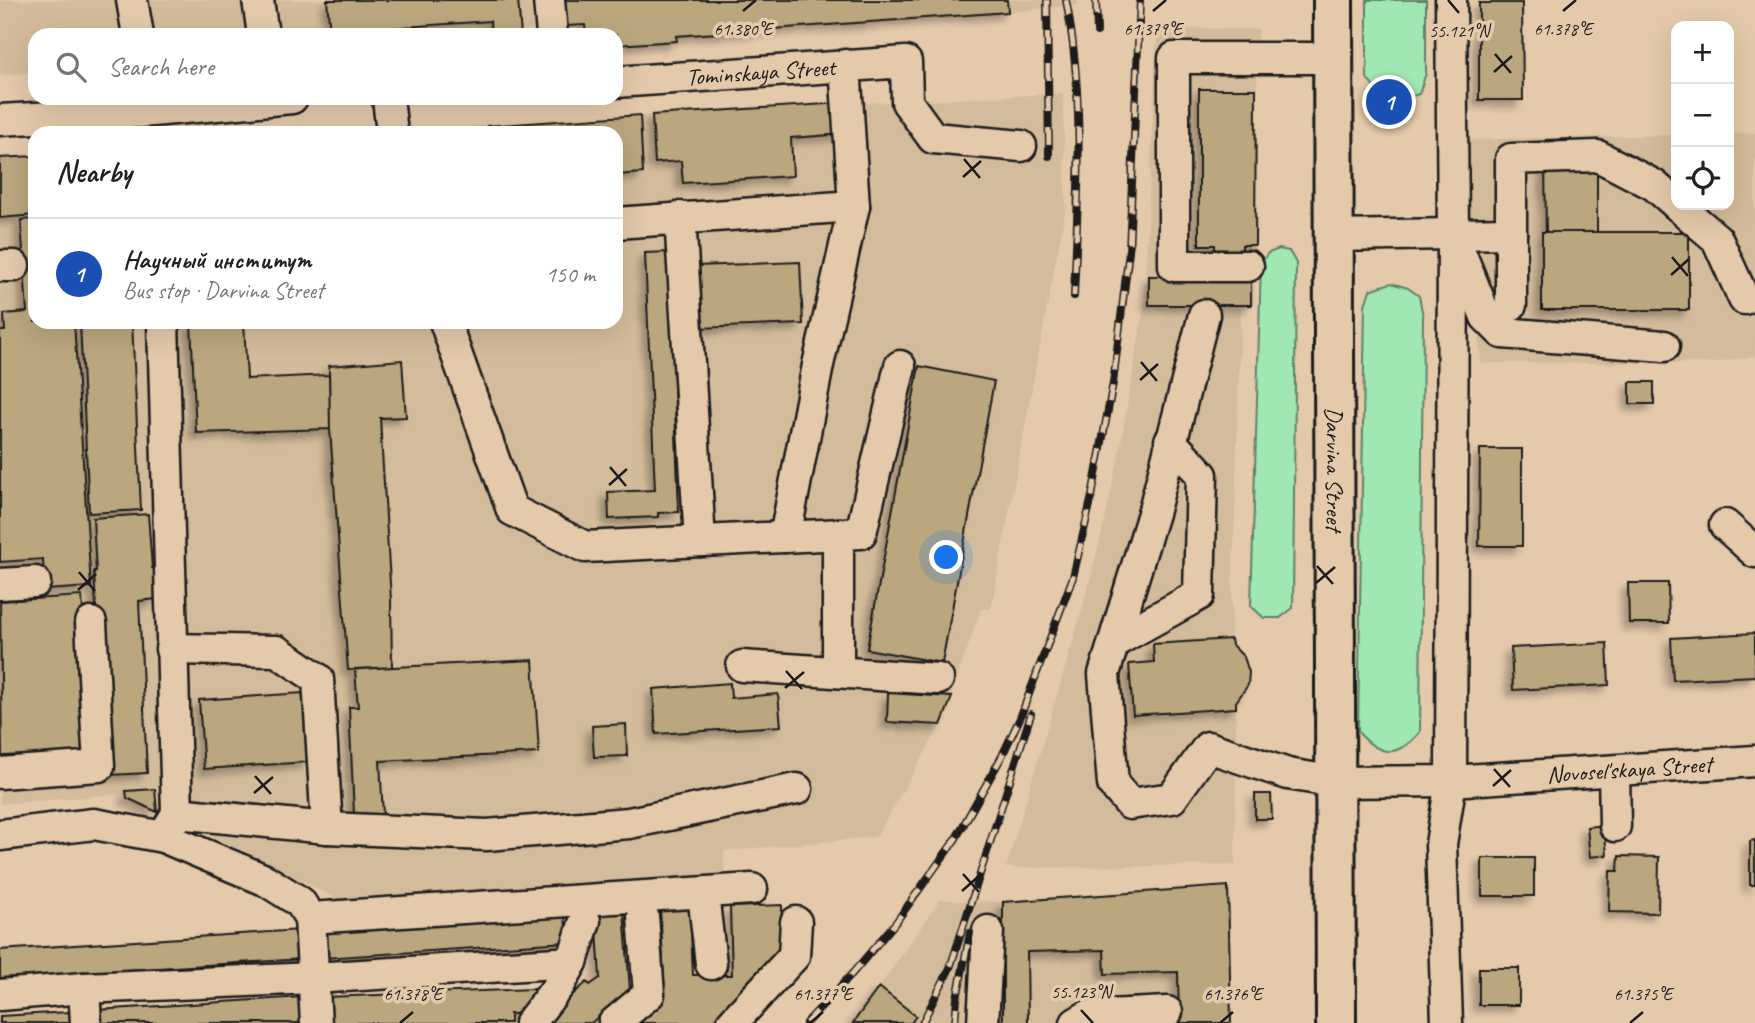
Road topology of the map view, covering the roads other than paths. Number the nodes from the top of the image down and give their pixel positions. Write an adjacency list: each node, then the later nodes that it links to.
1 (132, 0): 6 (street)
2 (258, 0): 7 (street)
3 (549, 0): 8 (street)
4 (1334, 0): 9 (main road, Darvina Street)
5 (1451, 0): 22 (street)
6 (137, 28)
7 (262, 28)
8 (551, 28)
9 (1334, 58): 24 (main road, Darvina Street); 25 (street)
10 (845, 65): 11 (street, Tominskaya Street); 16 (street, Tominskaya Street); 18 (street)
11 (623, 81)
12 (141, 105): 14 (street)
13 (389, 105): 15 (street)
14 (0, 120)
15 (390, 126)
16 (1021, 146)
17 (1671, 199): 23 (street)
18 (854, 206): 20 (street); 36 (street)
19 (1684, 210): 26 (street)
20 (680, 217): 21 (street); 37 (street)
21 (623, 222)
22 (1453, 233): 23 (street); 24 (street); 31 (street); 51 (street)
23 (1511, 233): 27 (street)
24 (1334, 236): 50 (main road, Darvina Street)
25 (1248, 266)
26 (1744, 299)
27 (1511, 305)
28 (1205, 316): 33 (street)
29 (163, 329): 43 (street)
30 (447, 329): 37 (street)
31 (1664, 346)
32 (900, 366): 35 (street)
33 (1170, 441): 42 (street); 42 (street)
34 (1725, 525): 38 (street)
35 (838, 534): 36 (street); 45 (street)
36 (785, 537): 37 (street)
37 (700, 541)
38 (1755, 552)
39 (35, 582): 40 (street)
40 (0, 584)
41 (91, 624): 49 (street)
42 (1114, 642): 50 (street, Novosel'skaya Street)
43 (171, 649): 53 (street); 55 (street)
44 (742, 666): 45 (street)
45 (838, 672): 46 (street)
46 (938, 679)
47 (1755, 761): 48 (street, Novosel'skaya Street)
48 (1614, 771): 51 (street, Novosel'skaya Street); 54 (street)
49 (0, 773)
50 (1336, 782): 51 (street, Novosel'skaya Street); 77 (main road, Darvina Street)
51 (1451, 782): 78 (street)
52 (797, 789): 55 (street)
53 (170, 825): 55 (street); 56 (street); 60 (street)
54 (1615, 826)
55 (327, 828)
56 (0, 835)
57 (752, 889): 58 (street)
58 (703, 892): 60 (street); 65 (street)
59 (643, 916): 73 (street)
60 (310, 918): 66 (street)
61 (585, 921): 64 (street)
62 (796, 922): 74 (street)
63 (988, 931): 75 (street)
64 (572, 962): 66 (street); 72 (street)
65 (711, 964)
66 (313, 978): 67 (street); 71 (street)
67 (84, 988): 68 (street); 70 (street)
68 (0, 995)
69 (1167, 1013): 76 (street)
70 (86, 1023)
71 (316, 1023)
72 (530, 1023)
73 (614, 1023)
74 (732, 1023)
75 (983, 1023)
76 (1076, 1023)
77 (1336, 1023)
78 (1447, 1023)

